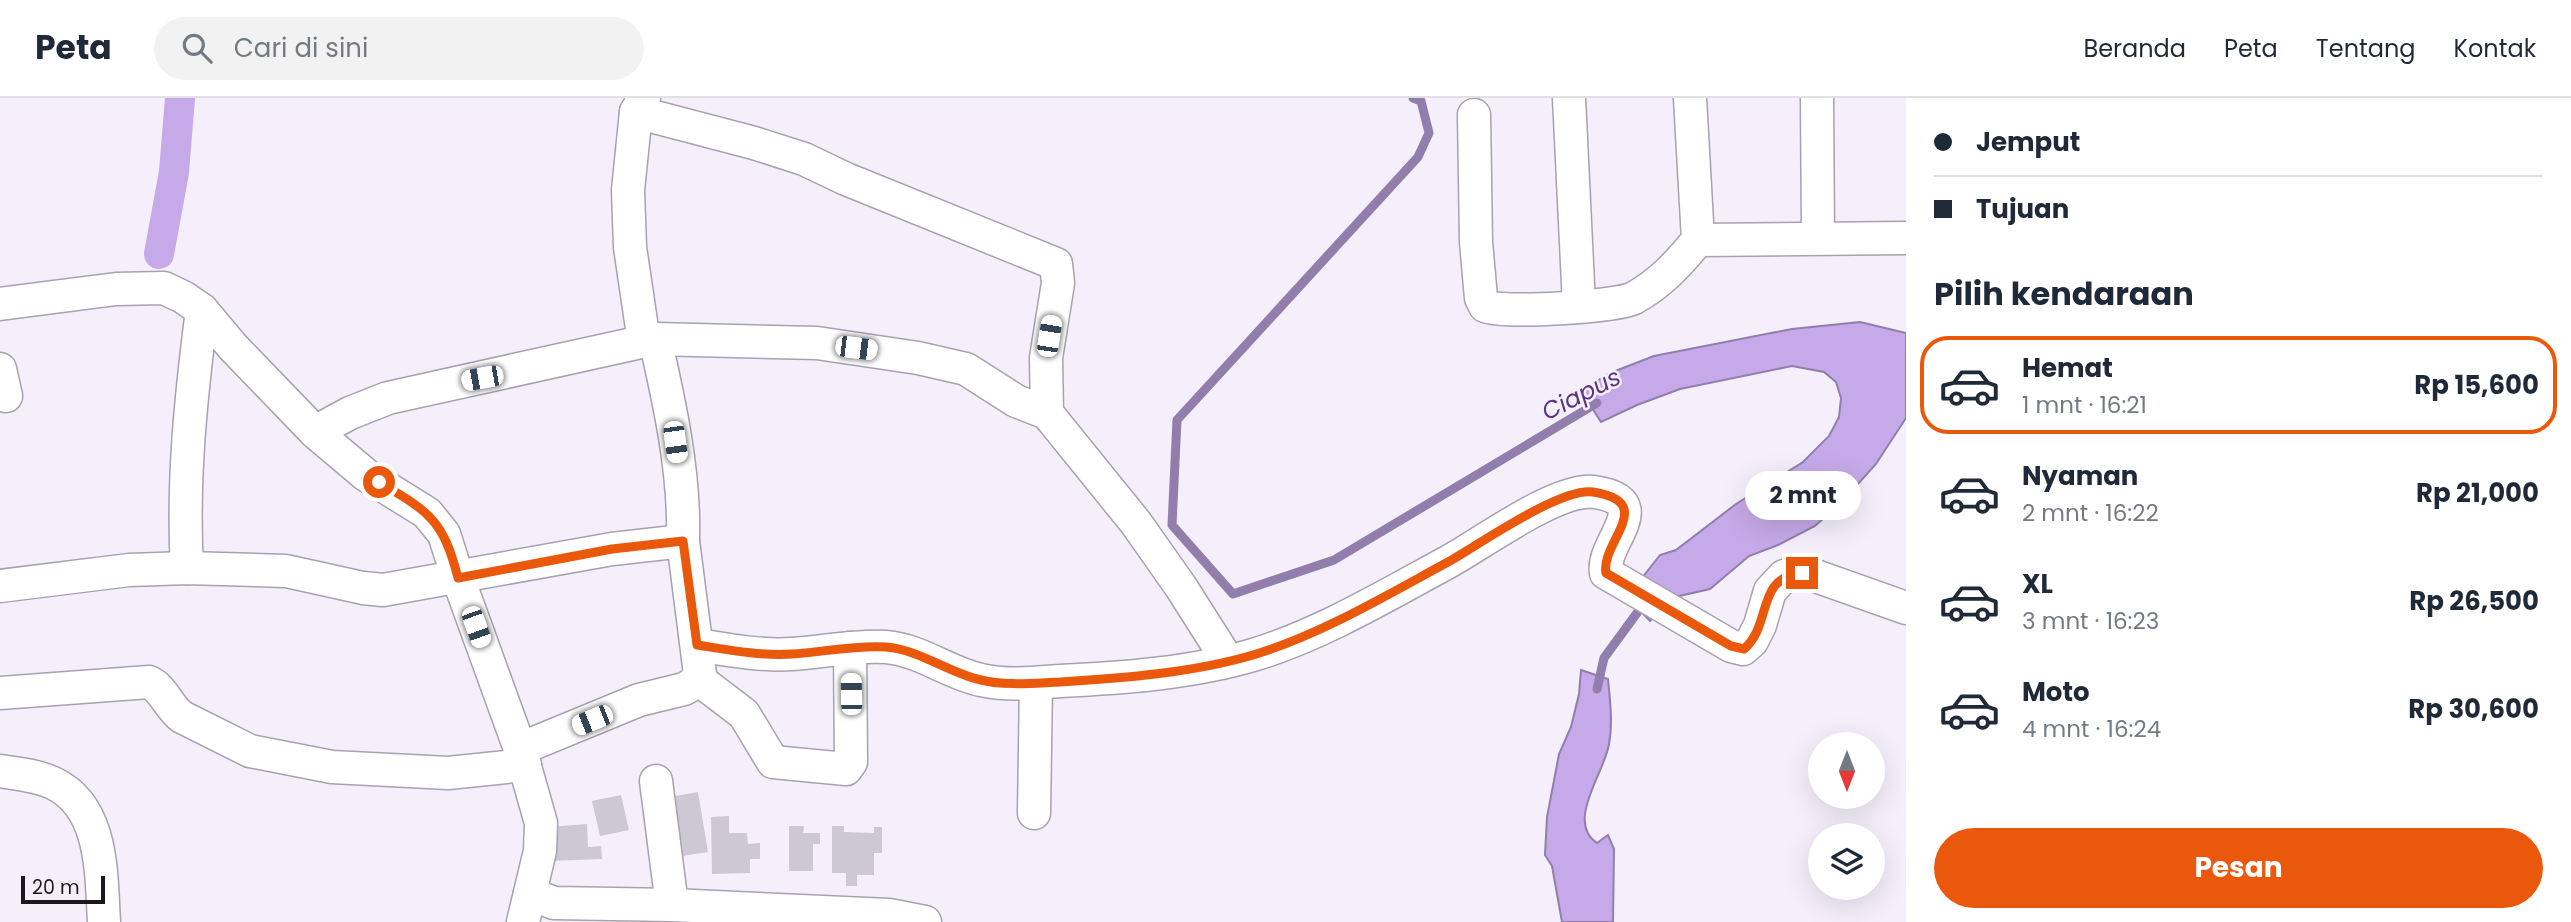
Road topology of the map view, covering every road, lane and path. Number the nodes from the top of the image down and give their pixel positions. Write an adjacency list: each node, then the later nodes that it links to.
1 (1569, 98): 10 (street)
2 (1690, 98): 8 (street)
3 (1817, 98): 6 (street)
4 (640, 105): 12 (street); 13 (street)
5 (1474, 115): 10 (street)
6 (1818, 238): 7 (street); 8 (street)
7 (1906, 238)
8 (1698, 240): 10 (street)
9 (0, 304): 11 (street)
10 (1579, 305)
11 (202, 310): 14 (street); 16 (street)
12 (649, 340): 13 (street); 14 (street); 15 (street)
13 (1046, 413): 22 (street)
14 (315, 432): 17 (street)
15 (683, 541): 17 (street); 20 (street)
16 (187, 568): 17 (street); 18 (street)
17 (458, 578): 26 (street)
18 (0, 586)
19 (1906, 608): 22 (street)
20 (697, 645): 21 (street); 23 (street)
21 (850, 648): 23 (street); 24 (street)
22 (1228, 661): 24 (street)
23 (698, 679): 26 (street)
24 (1036, 683): 29 (street)
25 (0, 693): 26 (street)
26 (523, 757): 31 (street)
27 (0, 771): 33 (street)
28 (656, 781): 30 (street)
29 (1034, 813)
30 (672, 905): 31 (street); 32 (street)
31 (527, 908)
32 (858, 918): 34 (street)
33 (104, 922)
34 (925, 922)

